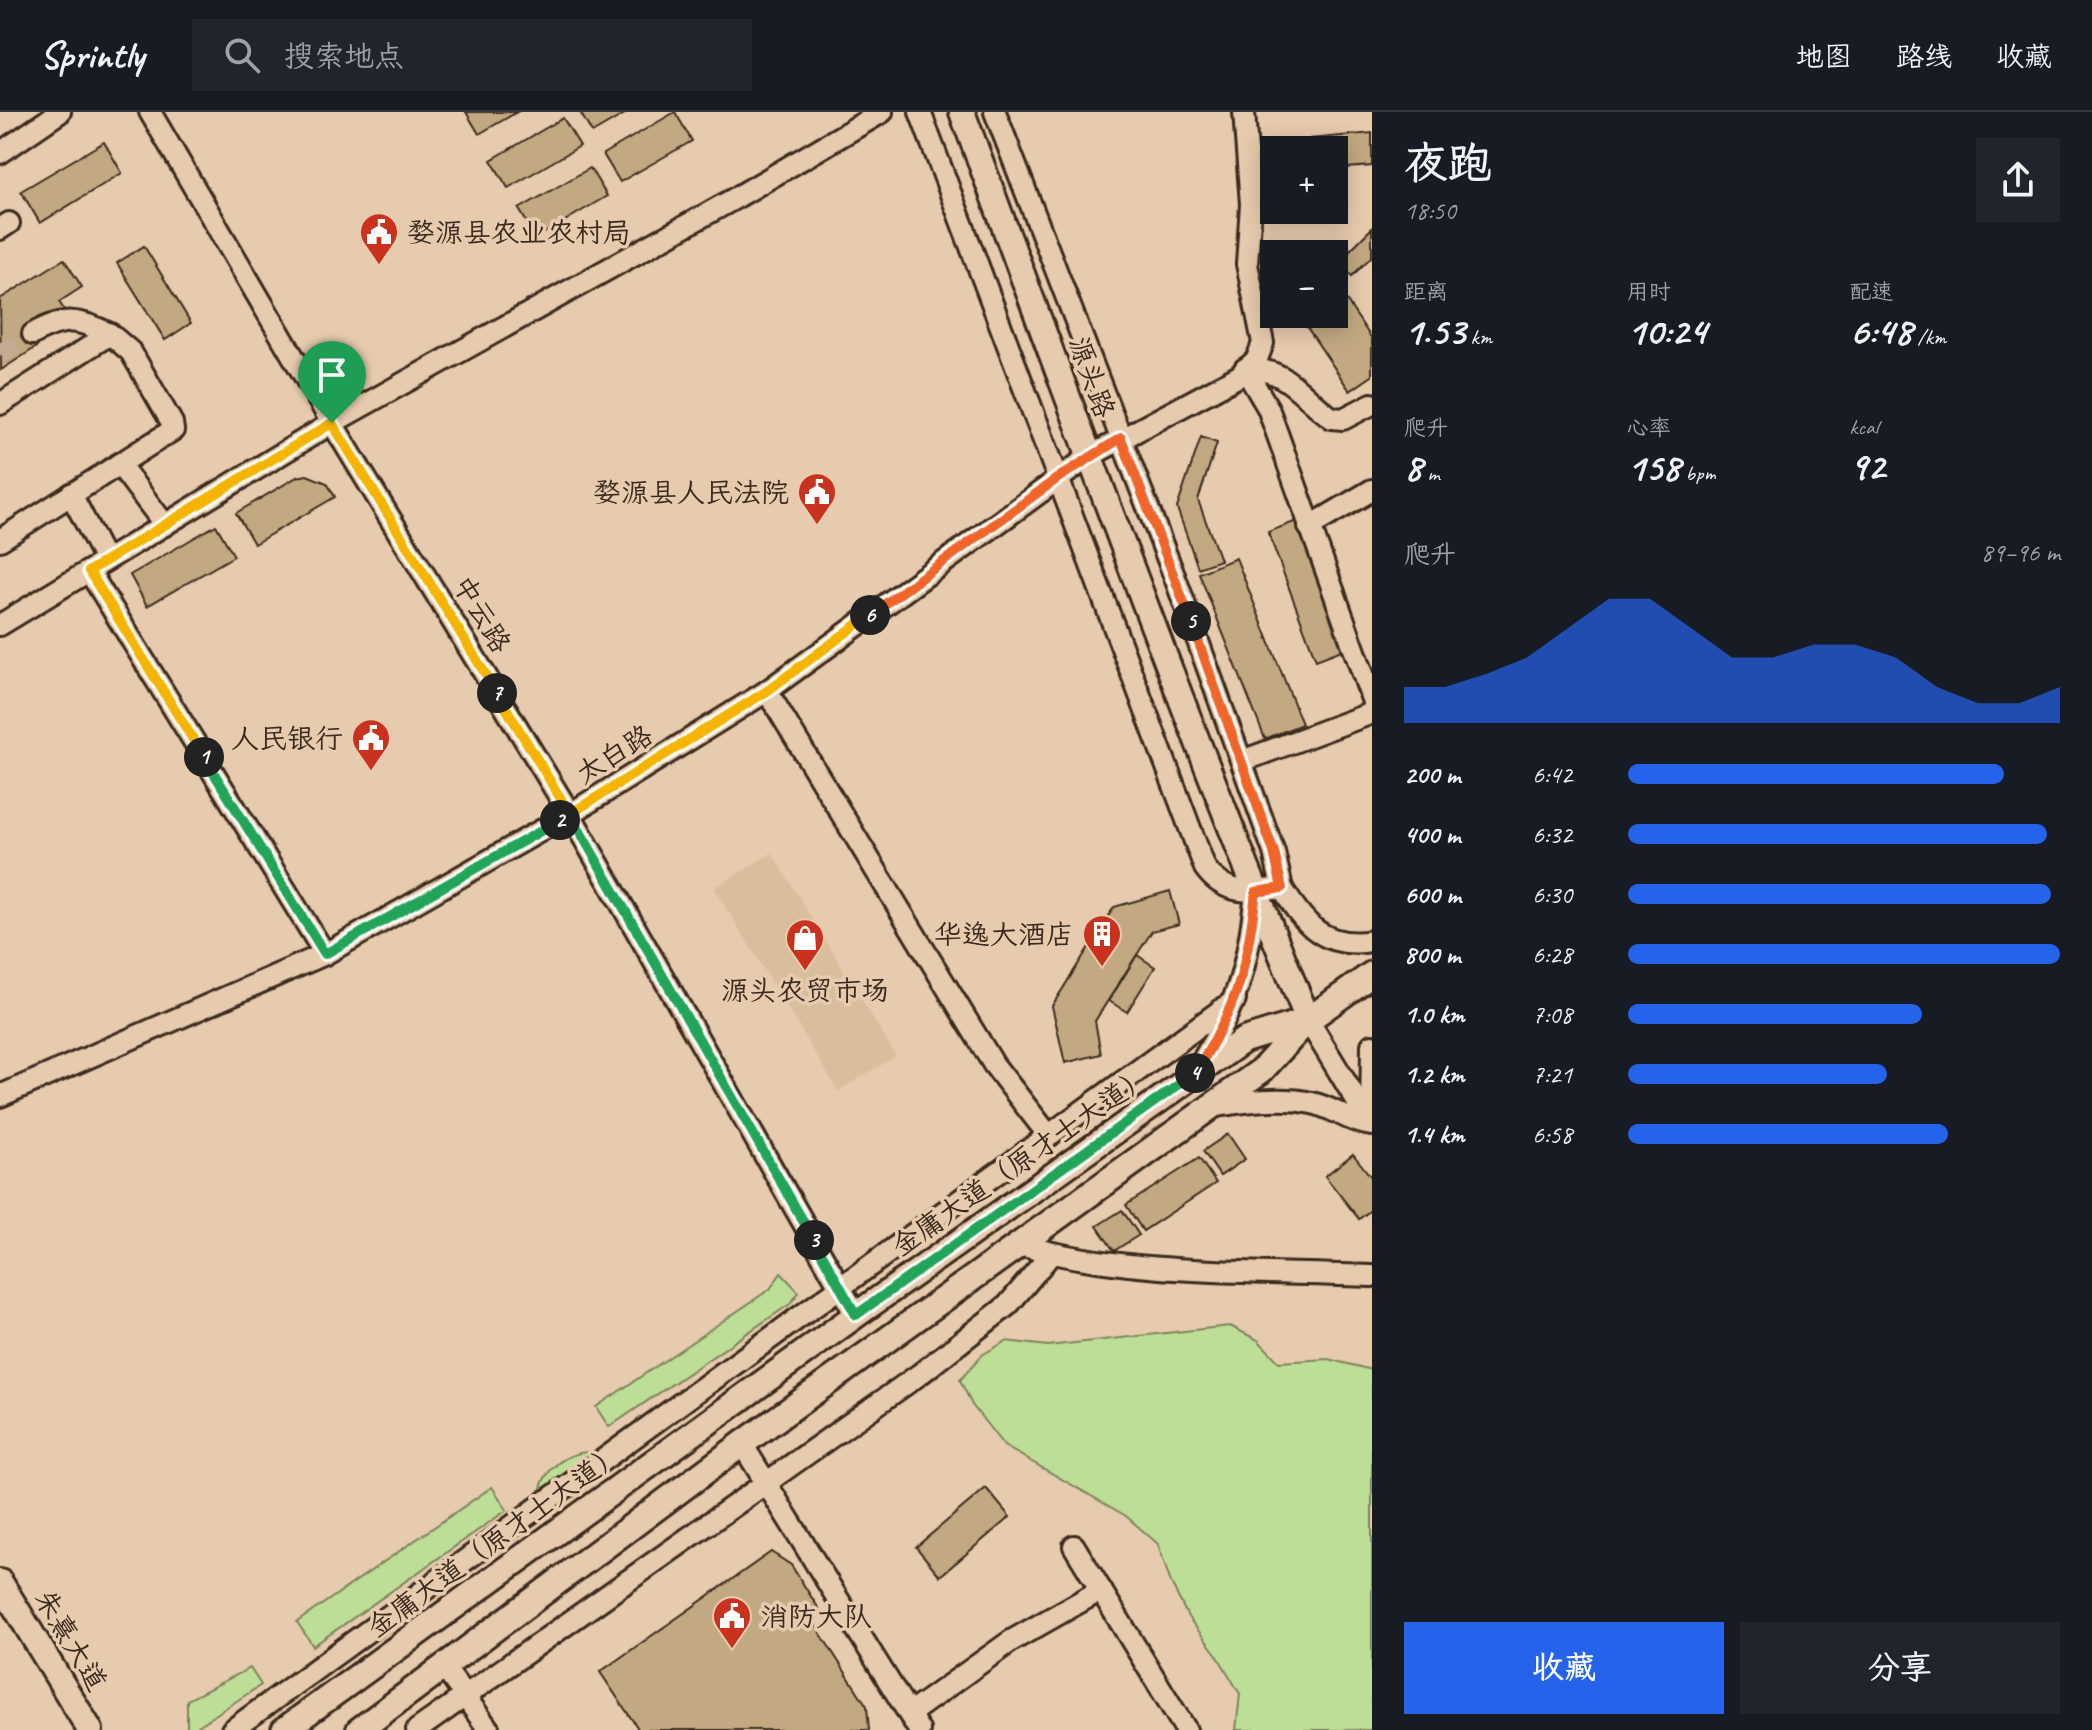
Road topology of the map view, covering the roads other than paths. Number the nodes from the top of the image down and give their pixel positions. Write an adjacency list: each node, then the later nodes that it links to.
1 (60, 112): 8 (street)
2 (150, 112): 14 (street, 中云路)
3 (882, 112): 14 (street)
4 (920, 112): 18 (street)
5 (962, 112): 16 (main road, 源头路)
6 (995, 112): 15 (street)
7 (1244, 112): 11 (street)
8 (0, 153)
9 (33, 334): 10 (street)
10 (110, 334): 12 (street); 17 (street)
11 (1245, 369): 13 (street); 15 (street, 太白路); 22 (street)
12 (0, 404)
13 (1372, 404)
14 (332, 423): 21 (street); 30 (street, 中云路)
15 (1121, 438): 16 (street, 太白路); 29 (street)
16 (1090, 456): 18 (street, 太白路); 32 (main road, 源头路)
17 (119, 464): 20 (street); 21 (street)
18 (1058, 478): 26 (street, 太白路); 32 (street)
19 (1372, 490): 22 (street)
20 (71, 494): 23 (street); 24 (street)
21 (165, 525): 24 (street)
22 (1309, 527): 27 (street)
23 (3, 530)
24 (97, 566): 25 (street); 34 (street)
25 (0, 625)
26 (767, 691): 30 (street, 太白路); 43 (street)
27 (1372, 699)
28 (1372, 713): 29 (street)
29 (1242, 761): 31 (street)
30 (570, 814): 34 (street, 太白路); 47 (street, 中云路)
31 (1282, 888): 32 (street); 33 (street)
32 (1256, 892): 36 (street); 37 (main road, 源头路)
33 (1372, 941)
34 (325, 954): 40 (street, 太白路)
35 (1372, 974): 37 (main road)
36 (1235, 1000): 39 (street); 43 (street)
37 (1308, 1020): 39 (main road, 金庸大道（原才士大道）); 41 (main road); 42 (street)
38 (1372, 1045): 42 (street)
39 (1193, 1076): 48 (main road, 金庸大道（原才士大道）)
40 (0, 1096)
41 (1210, 1107): 42 (street); 44 (main road)
42 (1372, 1125)
43 (1049, 1136): 47 (street)
44 (1020, 1245): 45 (street); 49 (main road)
45 (1051, 1254): 46 (street); 50 (street)
46 (1372, 1276)
47 (841, 1288): 48 (street, 中云路); 58 (street)
48 (856, 1315): 59 (main road, 金庸大道（原才士大道）)
49 (742, 1444): 50 (street); 54 (main road)
50 (766, 1482): 55 (street); 56 (street)
51 (1074, 1546): 53 (street)
52 (0, 1582): 57 (main road, 朱熹大道)
53 (1101, 1590): 56 (street); 63 (street)
54 (444, 1667): 55 (street); 60 (main road)
55 (465, 1696): 61 (street); 62 (street)
56 (914, 1722)
57 (90, 1730)
58 (232, 1730)
59 (284, 1730)
60 (359, 1730)
61 (417, 1730)
62 (489, 1730)
63 (1186, 1730)

